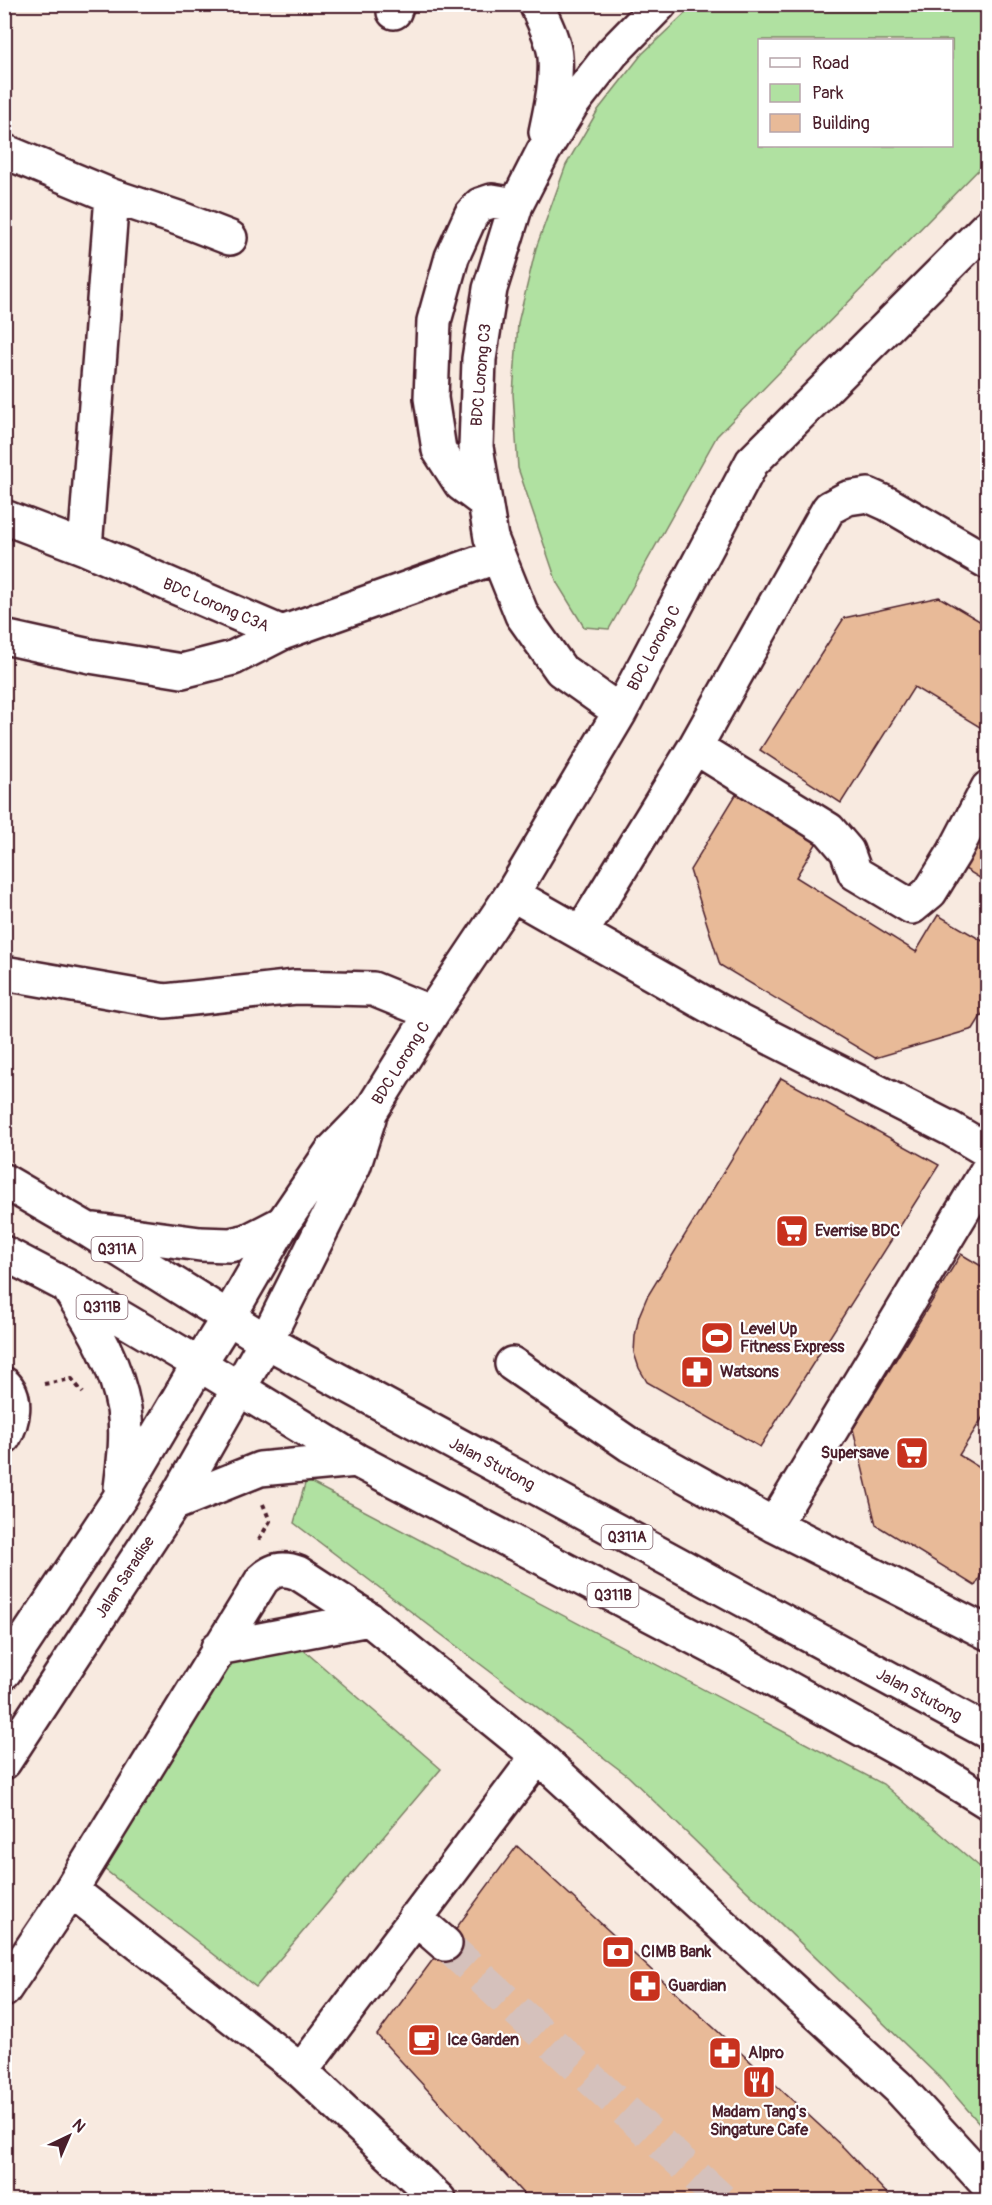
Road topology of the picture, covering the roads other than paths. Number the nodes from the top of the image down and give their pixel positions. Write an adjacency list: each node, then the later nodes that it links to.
1 (536, 4): 4 (street)
2 (654, 6): 4 (street, BDC Lorong C3)
3 (4, 151): 5 (street)
4 (543, 152): 6 (street, BDC Lorong C3)
5 (112, 196): 8 (street); 11 (street)
6 (516, 205): 9 (street, BDC Lorong C3); 9 (street)
7 (987, 226): 16 (street, BDC Lorong C)
8 (230, 238)
9 (485, 502): 12 (street, BDC Lorong C3)
10 (4, 517): 11 (street, BDC Lorong C3A)
11 (85, 548): 14 (street, BDC Lorong C3A)
12 (498, 556): 14 (street, BDC Lorong C3A); 16 (street, BDC Lorong C3)
13 (987, 562): 17 (street)
14 (282, 633): 15 (street)
15 (4, 637)
16 (620, 712): 19 (street, BDC Lorong C)
17 (695, 747): 18 (street); 20 (street)
18 (987, 788)
19 (512, 894): 20 (street); 22 (street, BDC Lorong C)
20 (581, 933): 24 (street)
21 (4, 973): 22 (street)
22 (432, 1013): 23 (street, BDC Lorong C)
23 (371, 1111): 27 (street, BDC Lorong C); 32 (street, BDC Lorong C)
24 (987, 1151)
25 (987, 1169): 41 (street)
26 (4, 1181): 28 (street, Jalan Stutong / Q311A)
27 (283, 1223): 28 (street); 31 (street, BDC Lorong C)
28 (85, 1228): 31 (street, Jalan Stutong / Q311A)
29 (4, 1253): 30 (street, Q311B)
30 (67, 1286): 33 (street, Q311B); 39 (street)
31 (228, 1318): 32 (street, Jalan Stutong / Q311A); 33 (street, BDC Lorong C)
32 (266, 1341): 36 (street, BDC Lorong C); 46 (street, Jalan Stutong / Q311A)
33 (199, 1364): 36 (street, Q311B); 39 (street)
34 (512, 1364): 41 (street)
35 (7, 1387): 37 (street)
36 (238, 1388): 38 (street, Q311B); 40 (street, Jalan Saradise)
37 (4, 1437)
38 (356, 1460): 40 (street); 49 (street, Q311B)
39 (121, 1496): 45 (street)
40 (173, 1504): 48 (street, Jalan Saradise)
41 (774, 1525): 43 (street)
42 (369, 1619): 44 (street); 44 (street); 47 (street)
43 (983, 1622)
44 (218, 1648): 50 (street)
45 (4, 1672)
46 (987, 1732)
47 (538, 1756): 51 (street); 55 (street)
48 (4, 1762)
49 (987, 1802)
50 (71, 1890): 53 (street); 54 (street)
51 (415, 1918): 52 (street); 54 (street)
52 (445, 1944)
53 (4, 1990)
54 (301, 2071): 56 (street)
55 (987, 2186)
56 (439, 2200)

